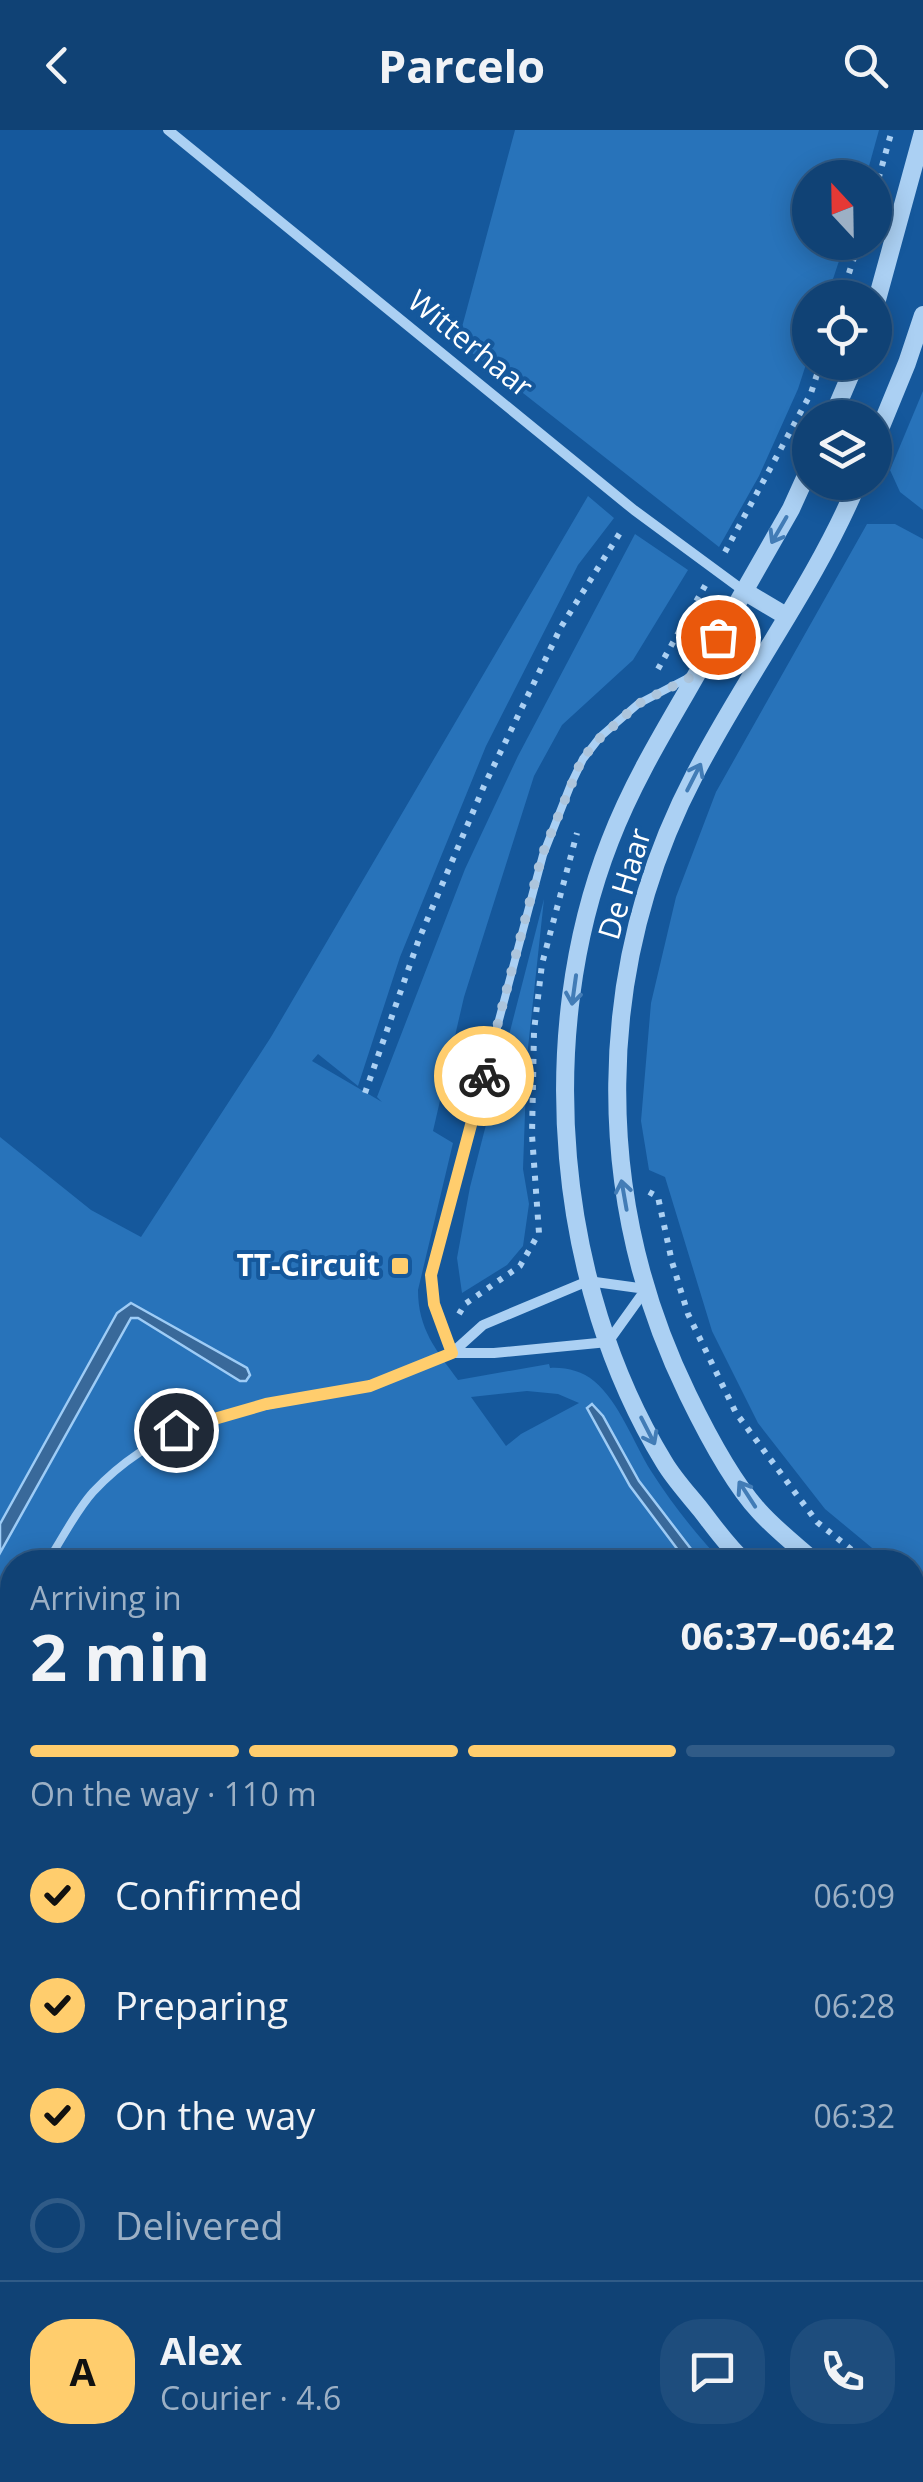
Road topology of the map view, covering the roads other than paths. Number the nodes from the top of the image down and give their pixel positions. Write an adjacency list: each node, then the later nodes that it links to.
1 (168, 130): 8 (street, Witterhaar)
2 (923, 132): 3 (street)
3 (882, 280)
4 (923, 315): 5 (street)
5 (892, 401)
6 (795, 500): 8 (street, De Haar, one-way to 8)
7 (848, 500): 9 (street, De Haar)
8 (744, 592): 9 (street); 10 (street, De Haar)
9 (786, 616): 12 (street, De Haar, one-way to 9)
10 (697, 674): 11 (street, De Haar, one-way to 11); 14 (lane)
11 (588, 1281): 12 (street); 13 (street, De Haar); 14 (street)
12 (646, 1290): 13 (street); 17 (street, De Haar, one-way to 12)
13 (608, 1342): 14 (street); 16 (street, De Haar, one-way to 16)
14 (452, 1353): 15 (lane)
15 (55, 1550)
16 (735, 1550)
17 (802, 1550)

